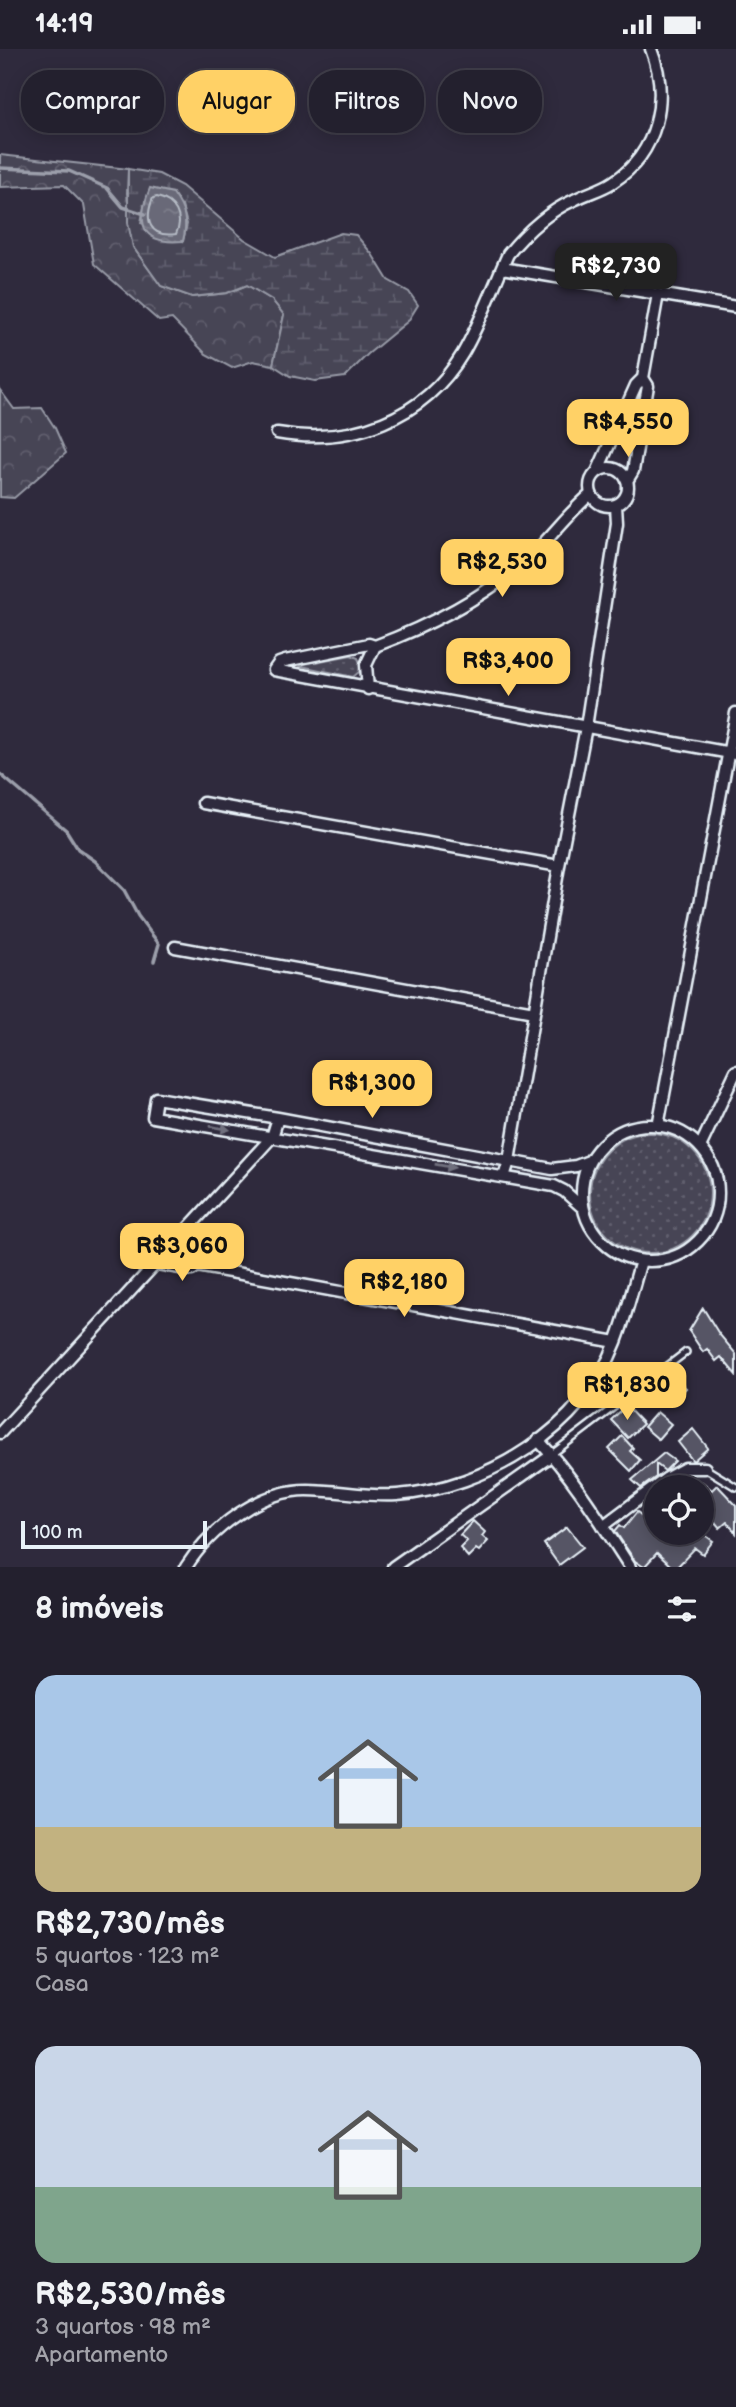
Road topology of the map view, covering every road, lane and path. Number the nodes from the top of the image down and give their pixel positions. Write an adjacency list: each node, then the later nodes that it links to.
1 (651, 49): 2 (street)
2 (502, 268): 3 (street); 6 (street)
3 (658, 294): 4 (street); 5 (street)
4 (736, 307)
5 (643, 378): 7 (street); 8 (street)
6 (277, 433)
7 (597, 472): 8 (street); 9 (street)
8 (627, 481): 10 (street)
9 (591, 494): 10 (street); 11 (street)
10 (616, 505): 14 (street)
11 (375, 646): 12 (street); 12 (street)
12 (368, 689): 14 (street)
13 (736, 713): 15 (street)
14 (586, 727): 15 (street); 17 (street)
15 (733, 754): 22 (street)
16 (203, 803): 17 (street)
17 (559, 866): 19 (street)
18 (175, 947): 19 (street)
19 (534, 1012): 25 (street)
20 (736, 1072): 24 (street)
21 (278, 1118): 23 (street); 23 (street, one-way to 23); 25 (street)
22 (658, 1126): 24 (street); 26 (street)
23 (271, 1137): 27 (street, one-way to 27); 29 (street)
24 (700, 1147): 30 (street)
25 (509, 1161): 26 (street); 27 (street)
26 (589, 1161): 28 (street)
27 (504, 1177): 28 (street)
28 (583, 1207): 30 (street)
29 (182, 1236): 31 (street); 32 (street)
30 (641, 1261): 33 (street)
31 (157, 1263): 32 (street); 35 (street)
32 (197, 1266): 33 (street)
33 (616, 1342): 36 (street)
34 (686, 1352): 37 (lane)
35 (0, 1433)
36 (538, 1440): 37 (street); 41 (street)
37 (552, 1455): 40 (street); 42 (street)
38 (705, 1468): 39 (lane); 40 (street)
39 (736, 1487)
40 (603, 1526): 43 (street)
41 (186, 1567)
42 (393, 1567)
43 (630, 1567)

